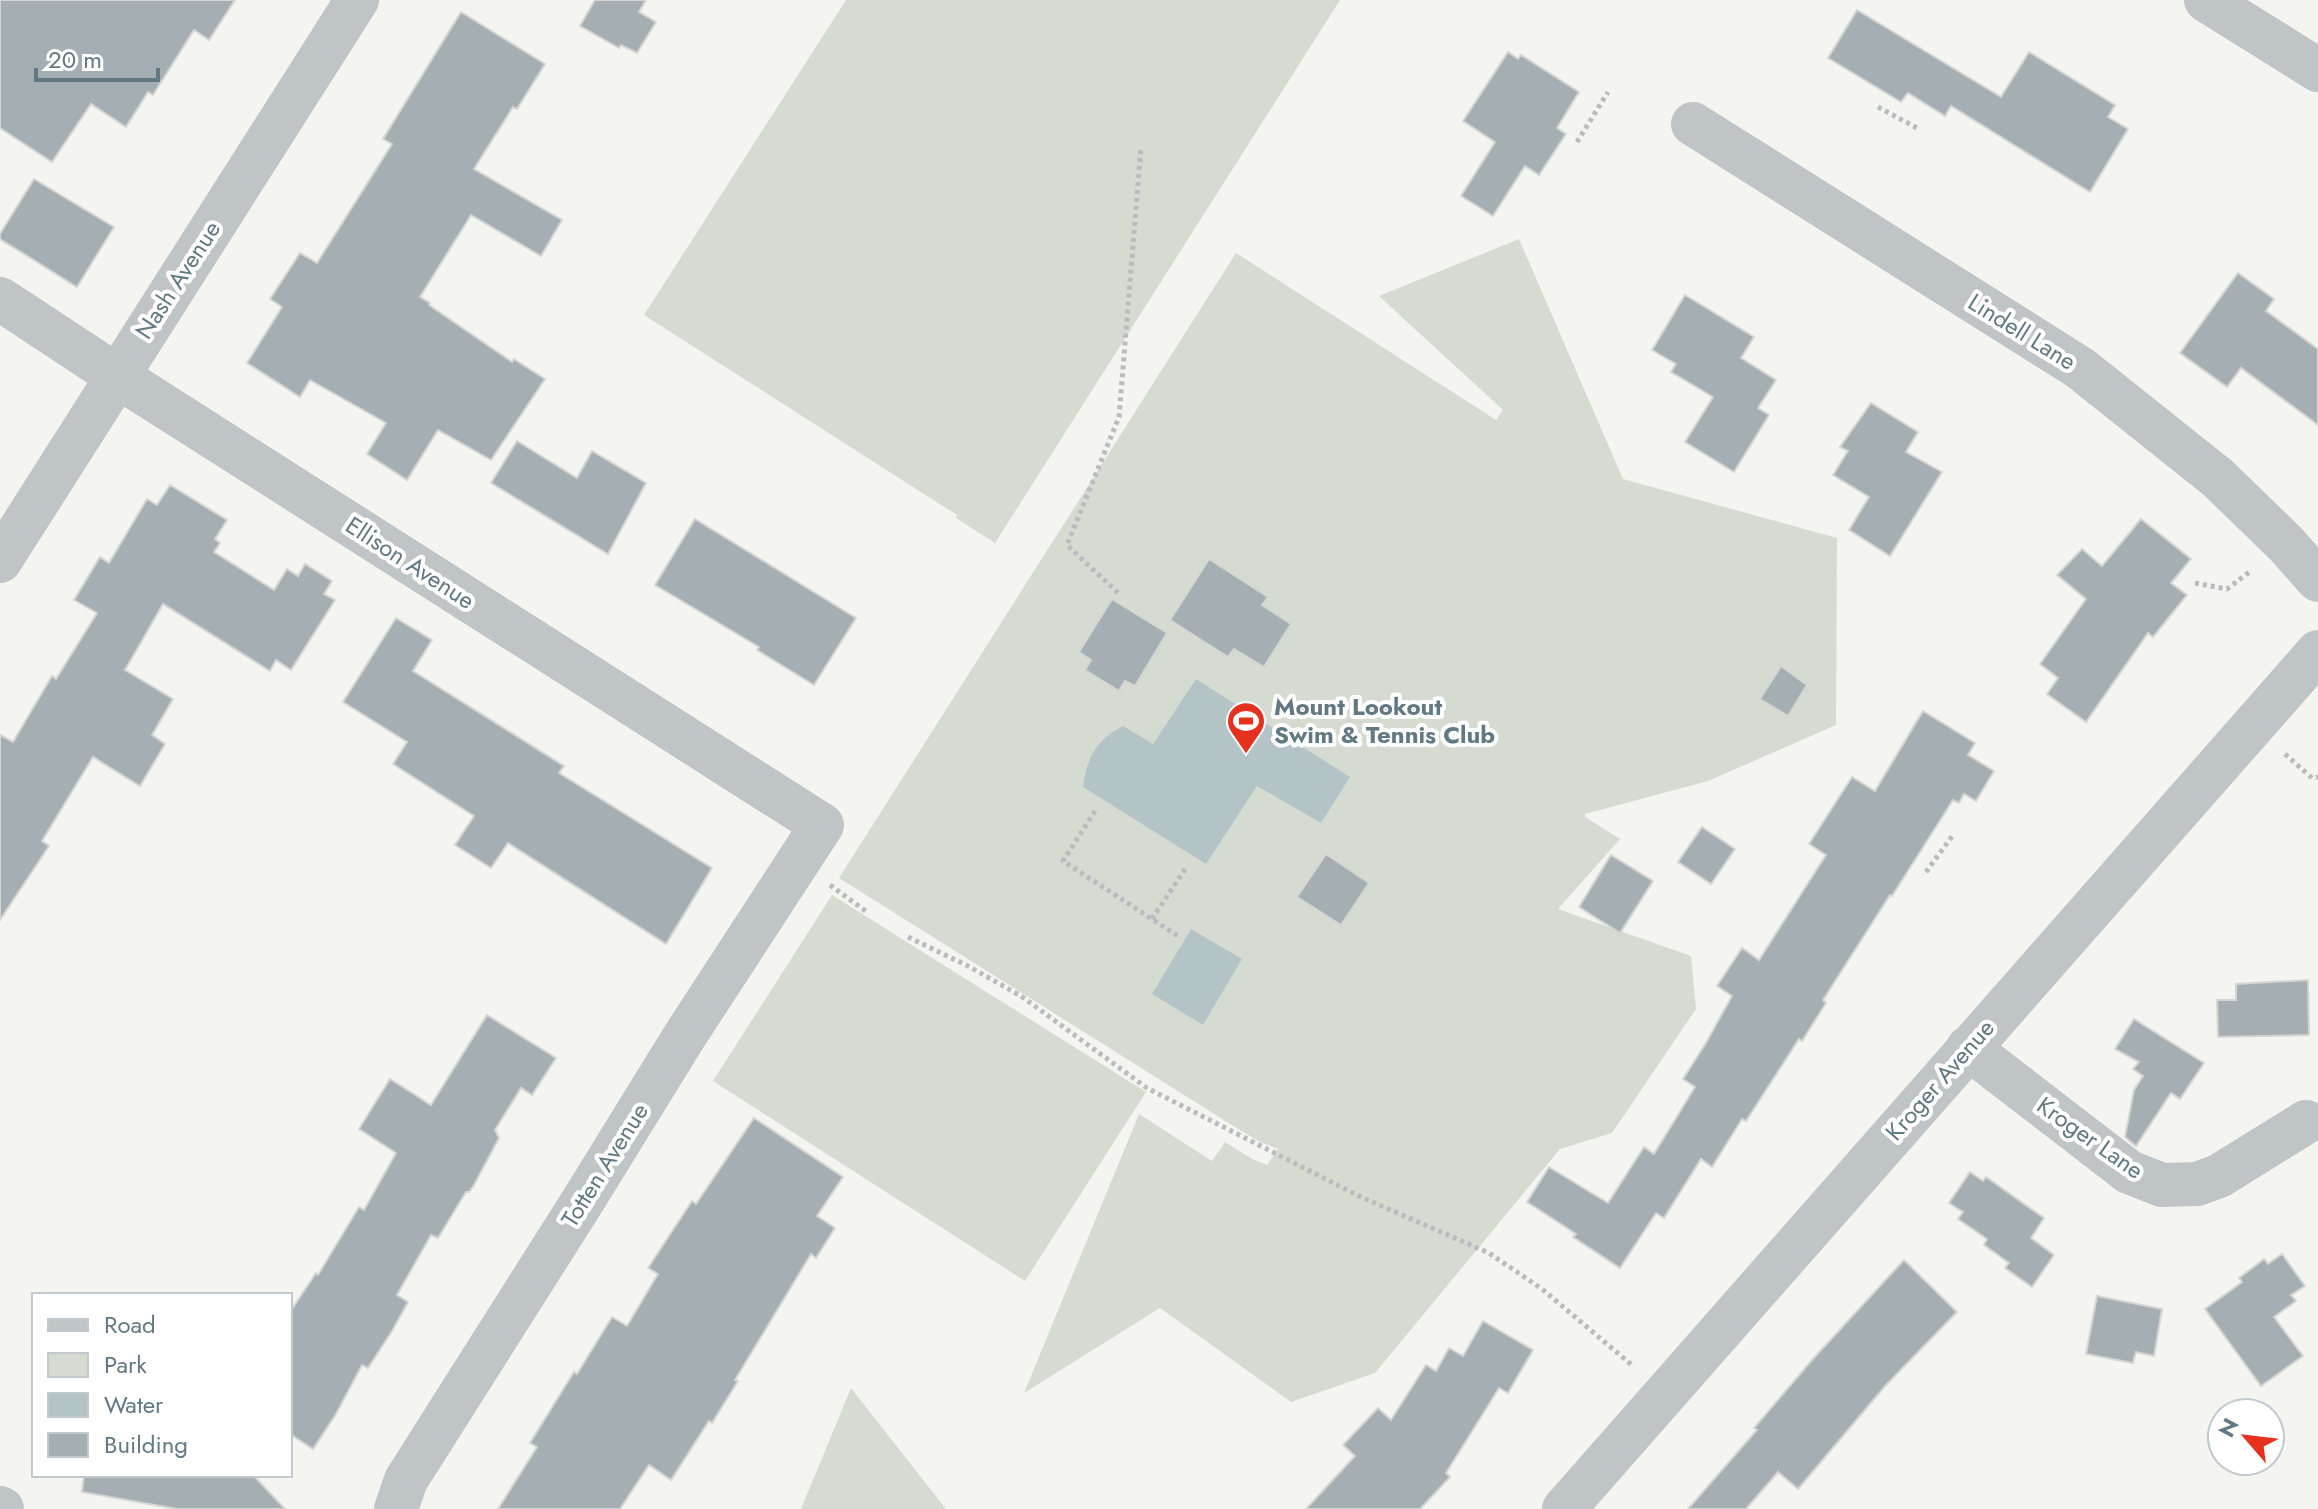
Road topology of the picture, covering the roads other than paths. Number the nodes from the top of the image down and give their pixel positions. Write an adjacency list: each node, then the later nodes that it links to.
1 (357, 0): 6 (street, Nash Avenue)
2 (2206, 0): 3 (street)
3 (2318, 70)
4 (1693, 124): 8 (street, Lindell Lane)
5 (0, 299): 6 (street, Ellison Avenue)
6 (117, 376): 7 (street, Nash Avenue); 10 (street, Ellison Avenue)
7 (0, 561)
8 (2318, 580)
9 (2318, 652): 11 (street, Kroger Avenue)
10 (822, 825): 13 (street, Totten Avenue)
11 (1968, 1048): 12 (street, Kroger Lane); 14 (street, Kroger Avenue)
12 (2306, 1122)
13 (396, 1509)
14 (1564, 1509)

